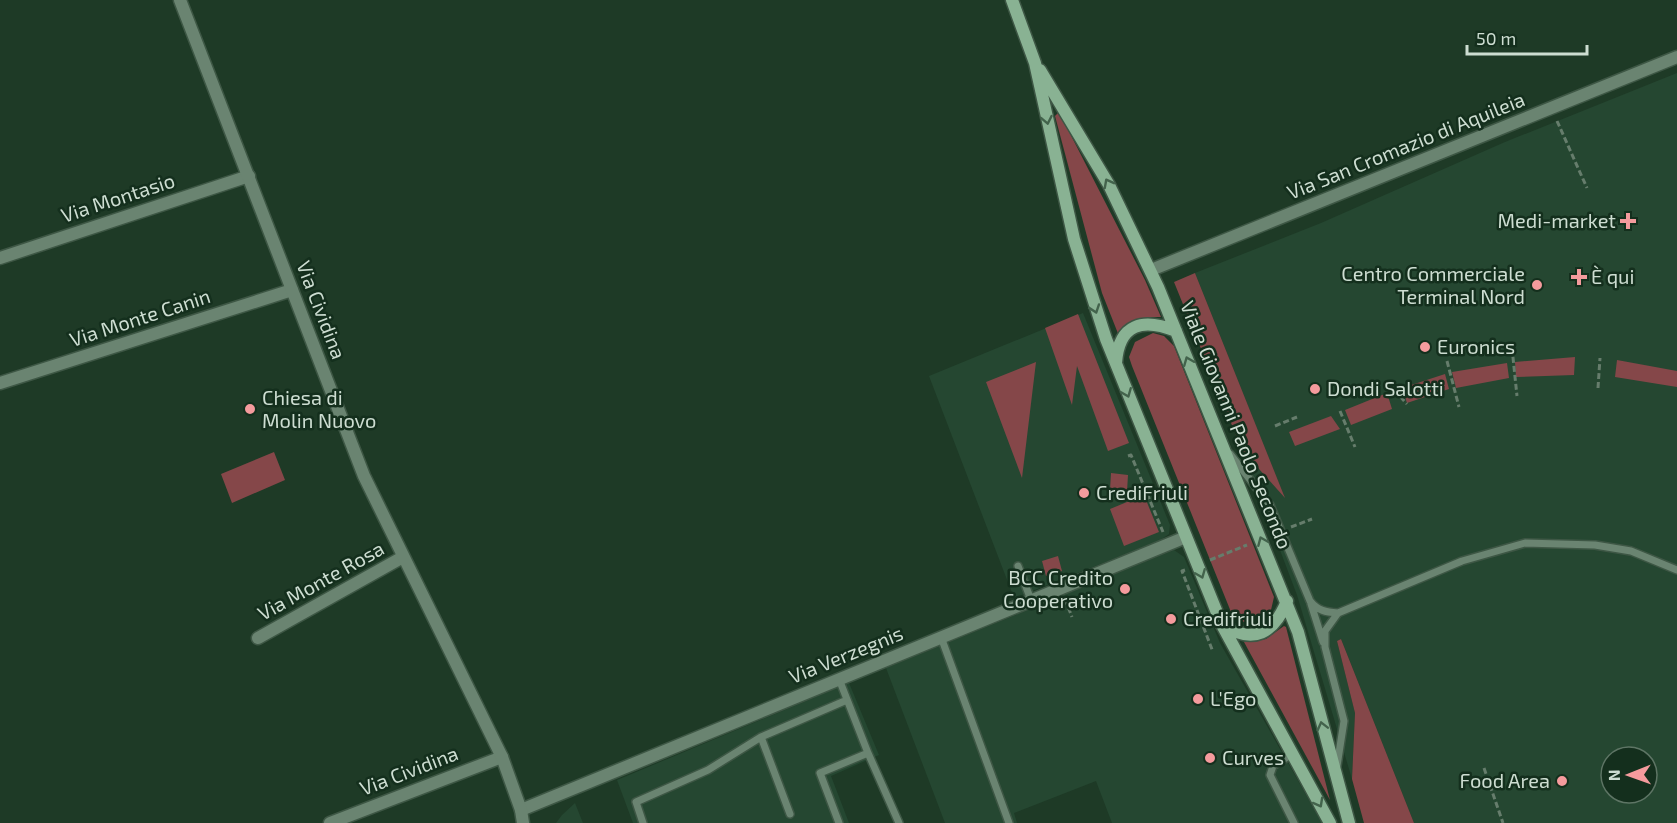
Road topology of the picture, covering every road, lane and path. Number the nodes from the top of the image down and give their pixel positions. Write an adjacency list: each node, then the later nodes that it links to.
1 (180, 0): 6 (street, Via Cividina)
2 (1012, 0): 4 (main road, Viale Giovanni Paolo Secondo)
3 (1677, 57): 9 (street, Via San Cromazio di Aquileia)
4 (1035, 63): 9 (main road, Viale Giovanni Paolo Secondo, one-way to 4); 15 (main road, Viale Giovanni Paolo Secondo, one-way to 15)
5 (1557, 121): 7 (path)
6 (249, 176): 8 (street, Via Montasio); 10 (street, Via Cividina)
7 (1587, 188)
8 (0, 258)
9 (1151, 270): 11 (main road, Viale Giovanni Paolo Secondo)
10 (292, 290): 16 (street, Via Monte Canin); 33 (street, Via Cividina)
11 (1176, 330): 15 (main road); 25 (main road, Viale Giovanni Paolo Secondo, one-way to 11)
12 (1512, 348): 19 (path)
13 (1600, 358): 17 (path)
14 (1447, 361): 21 (path)
15 (1115, 364): 31 (main road, Viale Giovanni Paolo Secondo, one-way to 31)
16 (0, 383)
17 (1598, 388)
18 (1394, 390): 20 (path)
19 (1517, 396)
20 (1407, 404)
21 (1459, 407)
22 (1340, 411): 26 (path)
23 (1297, 417): 24 (path)
24 (1275, 426)
25 (1219, 440): 39 (lane); 40 (main road, Viale Giovanni Paolo Secondo, one-way to 25)
26 (1355, 447)
27 (1128, 456): 30 (path)
28 (1311, 519): 29 (path)
29 (1296, 525)
30 (1157, 536)
31 (1186, 537): 38 (street, Via Verzegnis); 44 (main road, Viale Giovanni Paolo Secondo, one-way to 44)
32 (1252, 543): 34 (path)
33 (402, 557): 46 (street, Via Monte Rosa); 54 (street, Via Cividina)
34 (1210, 560)
35 (1018, 566): 38 (lane)
36 (1189, 568): 48 (path)
37 (1677, 570): 42 (lane)
38 (1031, 600): 45 (street, Via Verzegnis)
39 (1310, 601): 42 (lane); 47 (lane)
40 (1287, 602): 44 (main road); 56 (main road, Viale Giovanni Paolo Secondo, one-way to 40)
41 (1067, 604): 43 (path)
42 (1338, 613): 47 (lane)
43 (1072, 617)
44 (1222, 625): 53 (main road, Viale Giovanni Paolo Secondo)
45 (941, 637): 49 (street, Via Verzegnis); 64 (lane)
46 (258, 638)
47 (1325, 647): 56 (lane)
48 (1213, 652)
49 (838, 679): 50 (lane); 57 (street, Via Verzegnis)
50 (847, 700): 51 (lane); 52 (lane)
51 (761, 737): 58 (lane); 61 (lane)
52 (868, 753): 62 (lane); 63 (lane)
53 (1292, 754): 65 (lane); 66 (main road, Viale Giovanni Paolo Secondo, one-way to 66)
54 (502, 757): 57 (street, Via Cividina); 59 (street, Via Cividina)
55 (1484, 768): 68 (path)
56 (1336, 778): 67 (main road, Viale Giovanni Paolo Secondo)
57 (521, 810): 60 (street, Via Cividina)
58 (790, 814)
59 (330, 823)
60 (523, 823)
61 (644, 823)
62 (839, 823)
63 (899, 823)
64 (1009, 823)
65 (1294, 823)
66 (1330, 823)
67 (1349, 823)
68 (1503, 823)

